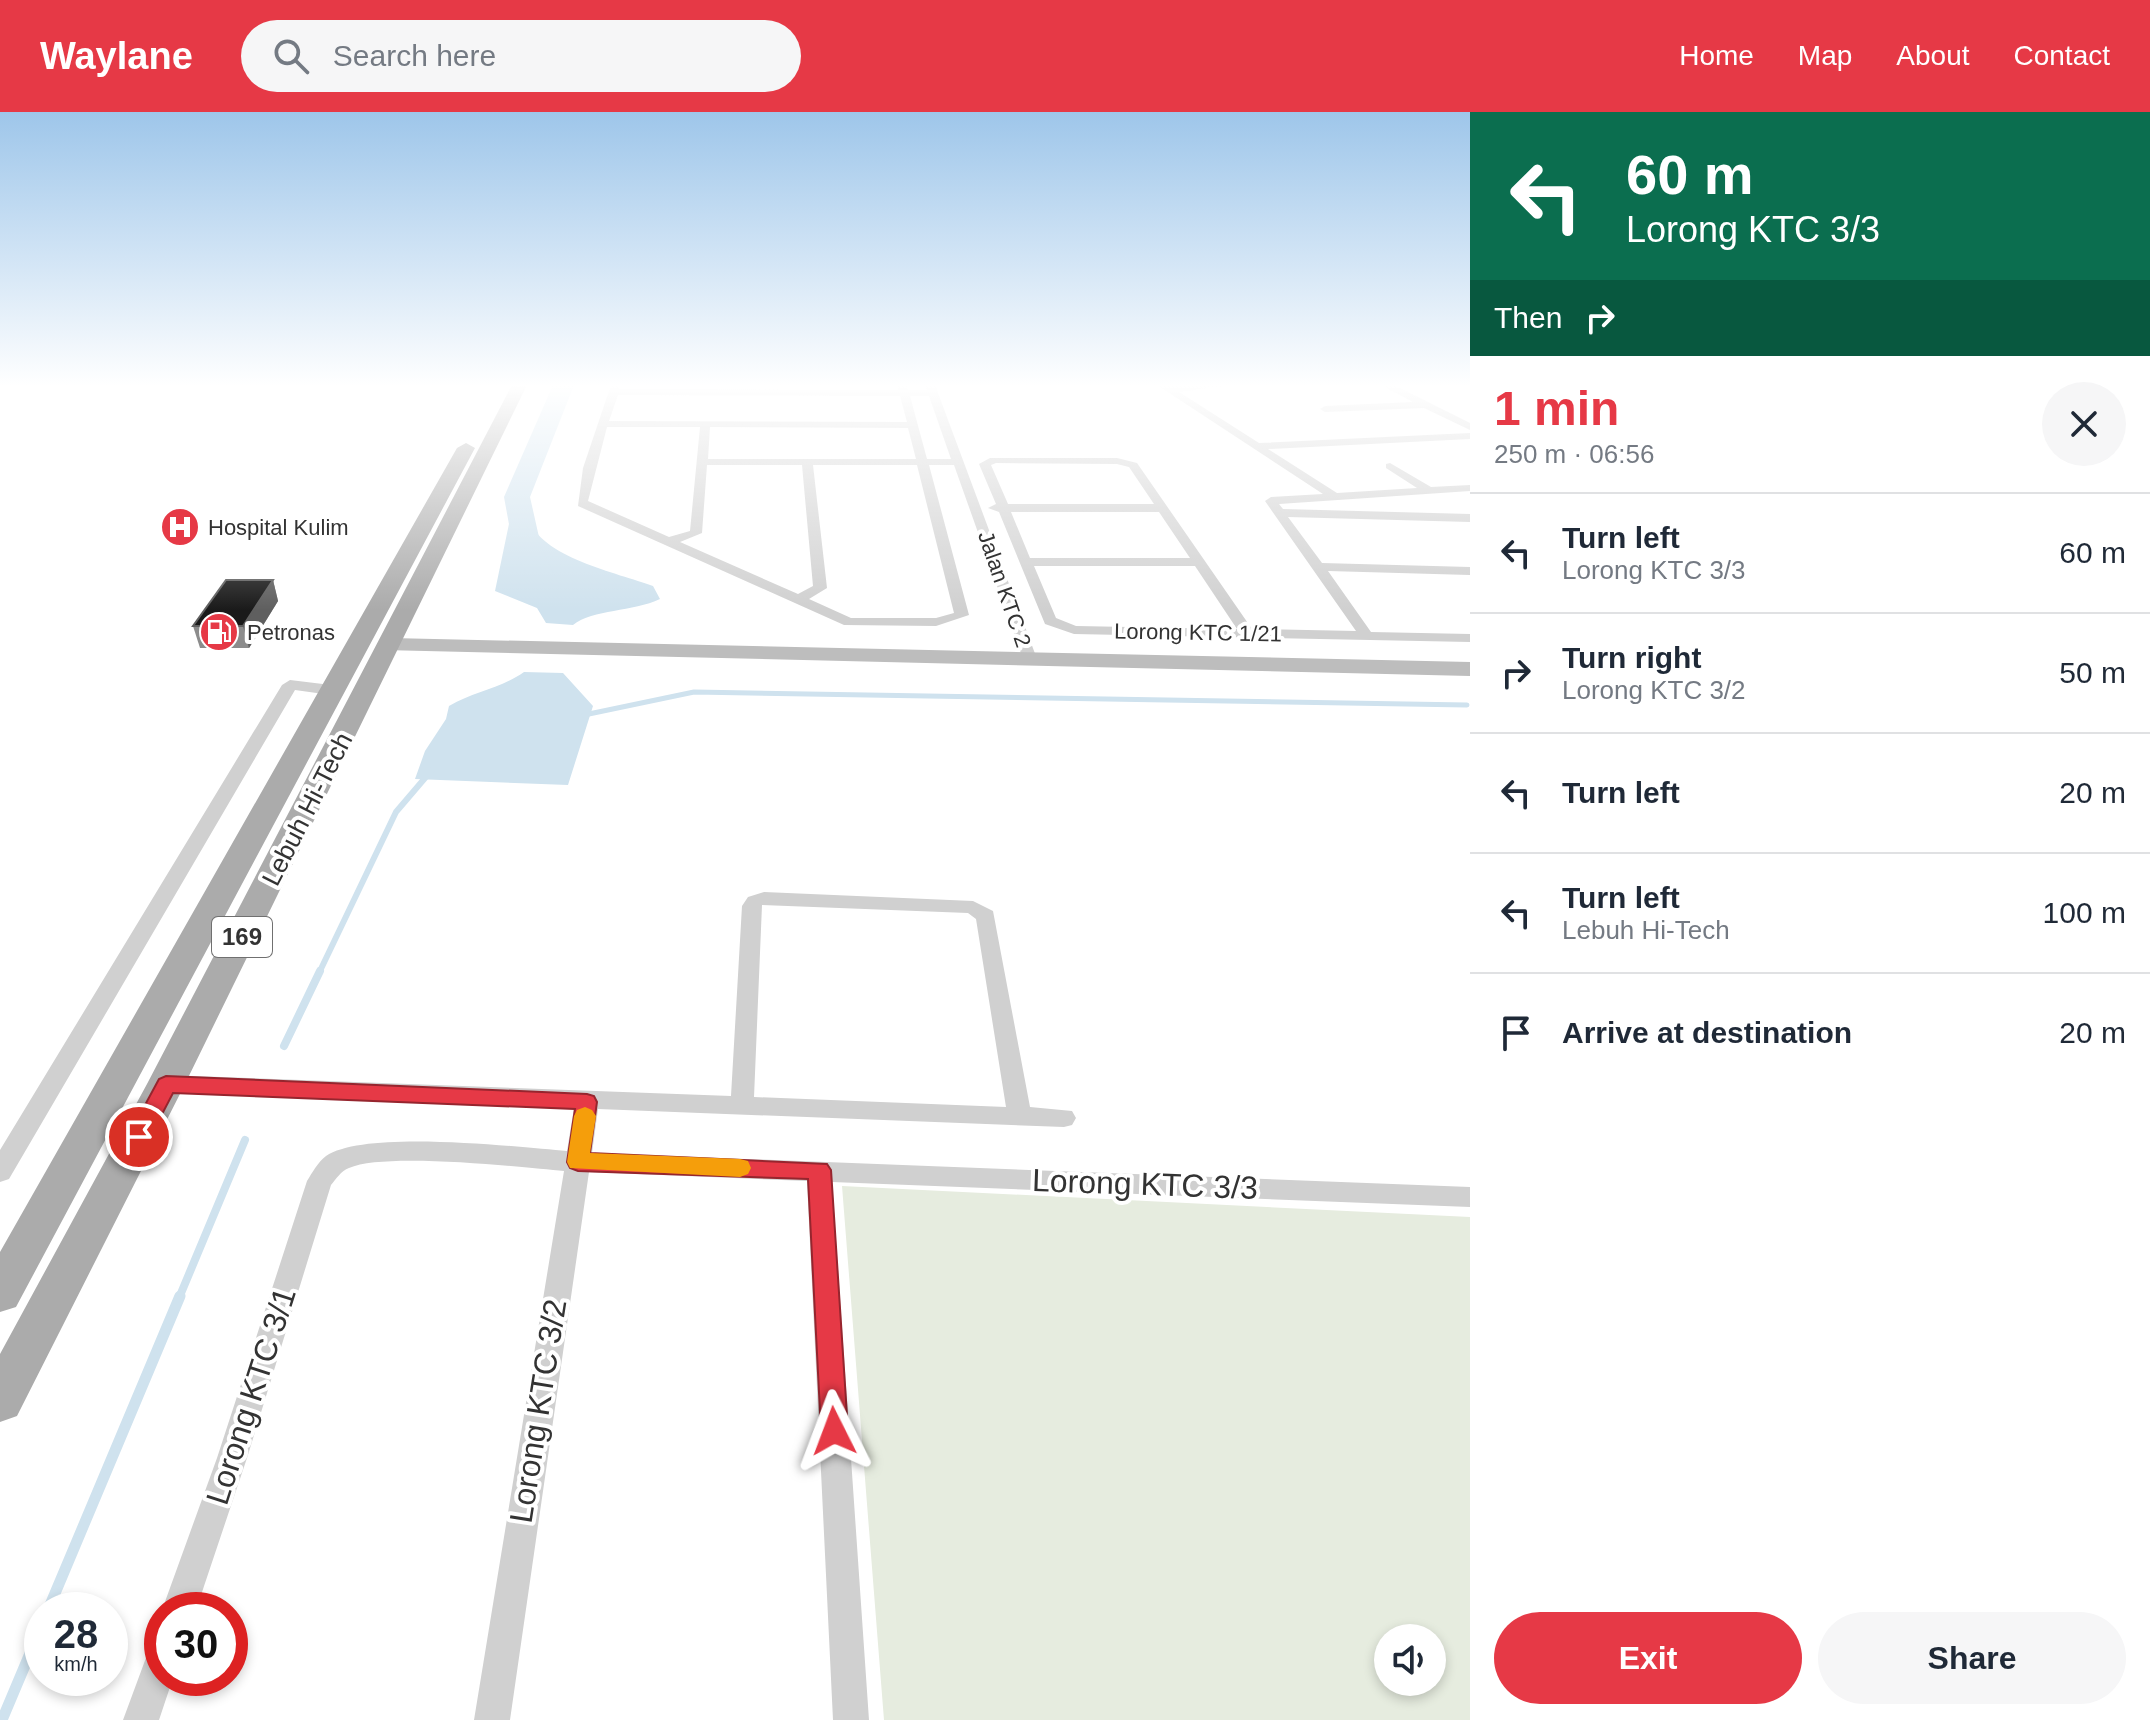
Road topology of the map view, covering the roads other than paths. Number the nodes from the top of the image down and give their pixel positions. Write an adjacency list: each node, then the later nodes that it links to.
1 (463, 460): 12 (main road, Lebuh Hi-Tech / 169)
2 (467, 460): 12 (main road, Lebuh Hi-Tech / 169)
3 (592, 460): 21 (street)
4 (994, 460): 17 (street, Lorong KTC 1/21)
5 (996, 460): 18 (street, Lorong KTC 1/21)
6 (1280, 460): 15 (street)
7 (702, 462): 8 (street); 21 (street)
8 (807, 462): 9 (street); 26 (street)
9 (920, 462): 10 (street); 26 (street)
10 (960, 462): 16 (street, Jalan KTC 2)
11 (1390, 466): 14 (street)
12 (459, 472): 29 (main road, Lebuh Hi-Tech / 169); 34 (main road, Lebuh Hi-Tech / 169)
13 (1470, 488): 14 (street)
14 (1428, 490): 15 (street)
15 (1332, 495): 19 (street)
16 (977, 508): 17 (street); 31 (street, Jalan KTC 2)
17 (1003, 508): 18 (street); 22 (street, Lorong KTC 1/21)
18 (1162, 508): 23 (street)
19 (1280, 513): 20 (street); 24 (street)
20 (1470, 518)
21 (670, 541): 26 (street)
22 (1026, 562): 23 (street); 27 (street, Lorong KTC 1/21)
23 (1198, 562): 27 (street)
24 (1318, 567): 25 (street); 28 (street)
25 (1470, 571)
26 (799, 599)
27 (1247, 633): 28 (street, Lorong KTC 1/21)
28 (1367, 636): 30 (street, Lorong KTC 1/21)
29 (395, 637): 31 (street); 35 (main road, Lebuh Hi-Tech / 169)
30 (1470, 638)
31 (1027, 651): 32 (street); 33 (street)
32 (1470, 654)
33 (1470, 669)
34 (331, 690): 42 (street); 45 (main road, Lebuh Hi-Tech / 169)
35 (166, 1084): 36 (street); 46 (main road, Lebuh Hi-Tech / 169)
36 (587, 1102): 37 (street); 40 (street, Lorong KTC 3/2)
37 (742, 1105): 38 (street); 38 (street)
38 (1019, 1115): 39 (street)
39 (1064, 1118)
40 (578, 1162): 41 (street, Lorong KTC 3/3); 43 (street, Lorong KTC 3/3); 50 (street, Lorong KTC 3/2)
41 (819, 1170): 44 (street, Lorong KTC 3/3); 51 (street)
42 (0, 1172)
43 (320, 1181): 47 (street, Lorong KTC 3/1)
44 (1470, 1197)
45 (0, 1293)
46 (0, 1399)
47 (185, 1592)
48 (149, 1696): 49 (street)
49 (141, 1720)
50 (492, 1720)
51 (851, 1720)

